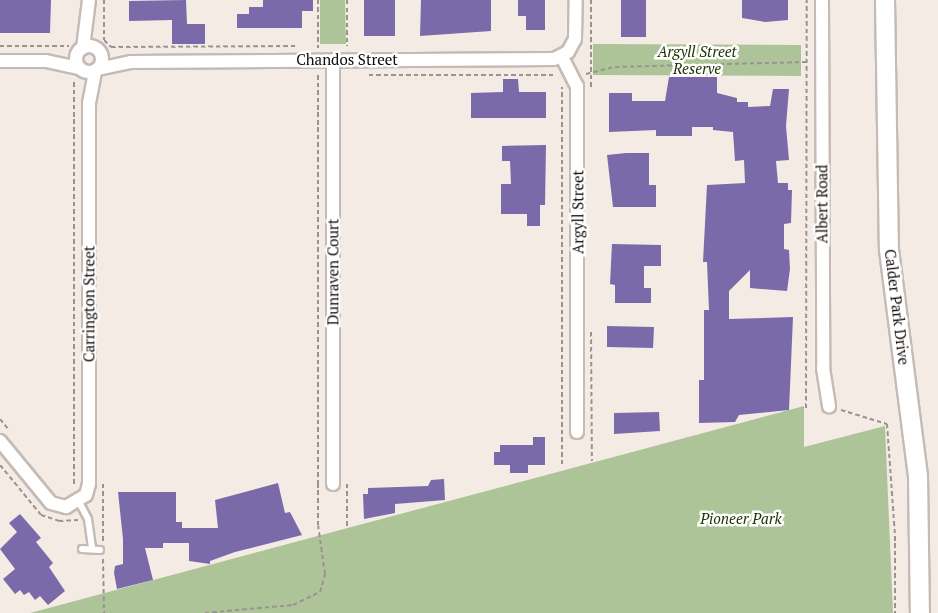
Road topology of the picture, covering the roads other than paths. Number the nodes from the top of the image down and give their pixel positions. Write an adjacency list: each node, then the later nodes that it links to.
1 (89, 0): 5 (street)
2 (576, 0): 6 (street)
3 (822, 0): 14 (street, Albert Road)
4 (885, 0): 22 (street, Calder Park Drive)
5 (87, 47): 9 (street); 10 (street); 11 (street); 12 (street)
6 (562, 57): 7 (street, Chandos Street); 15 (street, Argyll Street)
7 (333, 60): 10 (street, Chandos Street); 17 (street, Dunraven Court)
8 (0, 61): 9 (street)
9 (46, 61): 12 (street)
10 (131, 62): 11 (street)
11 (97, 70): 12 (street); 13 (street)
12 (77, 71): 13 (street)
13 (89, 103): 18 (street, Carrington Street)
14 (829, 407)
15 (577, 432)
16 (0, 441): 18 (street)
17 (333, 484)
18 (79, 502): 19 (lane)
19 (92, 548): 20 (lane); 21 (lane)
20 (82, 549)
21 (102, 550)
22 (920, 613)

